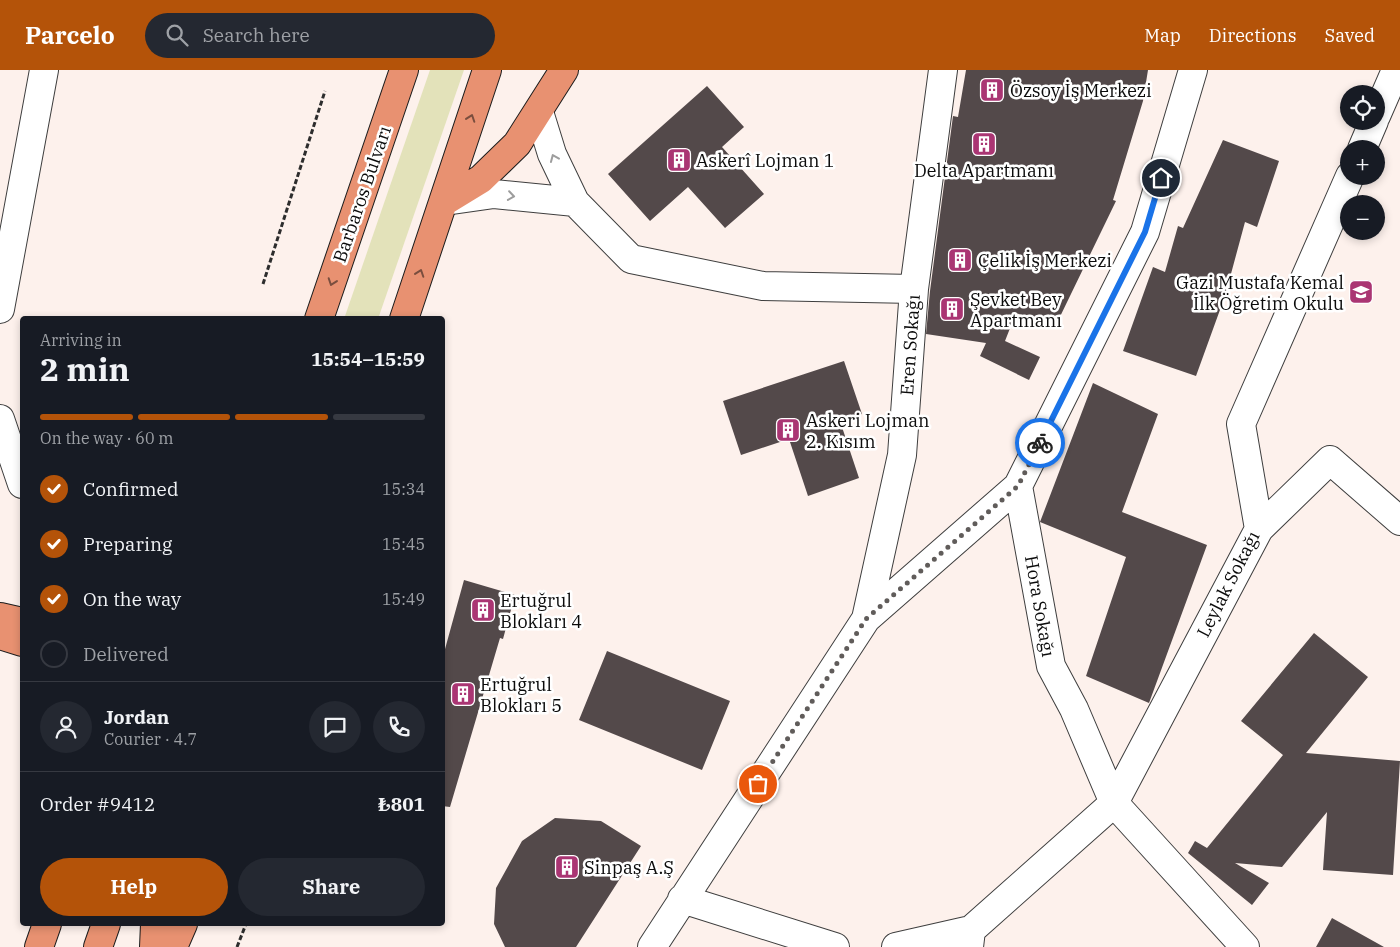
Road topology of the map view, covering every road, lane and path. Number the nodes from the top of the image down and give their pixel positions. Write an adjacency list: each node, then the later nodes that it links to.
1 (44, 70): 17 (street)
2 (404, 70): 18 (main road, Barbaros Bulvarı, one-way to 18)
3 (487, 70): 13 (main road, one-way to 3)
4 (564, 70): 11 (main road)
5 (943, 70): 16 (street, Eren Sokağı)
6 (1193, 70): 22 (street)
7 (1396, 70): 8 (street); 10 (street)
8 (1400, 72)
9 (325, 91): 15 (path)
10 (1385, 95)
11 (539, 112): 13 (main road); 14 (street, one-way to 11)
12 (1346, 185): 24 (street, Leylak Sokağı)
13 (445, 200): 14 (street, one-way to 14); 19 (main road, one-way to 13)
14 (575, 202): 16 (street)
15 (264, 284)
16 (914, 289): 26 (street, Eren Sokağı)
17 (0, 309)
18 (320, 316)
19 (405, 316)
20 (0, 419): 21 (street)
21 (20, 478)
22 (1018, 486): 26 (street); 30 (street, Hora Sokağı)
23 (1400, 521): 24 (street)
24 (1259, 529): 30 (street, Leylak Sokağı)
25 (0, 617): 27 (main road)
26 (866, 619): 31 (street)
27 (20, 622)
28 (0, 635): 29 (main road)
29 (20, 641)
30 (1114, 803): 37 (street, Leylak Sokağı); 46 (street, Hora Sokağı)
31 (682, 899): 43 (street); 44 (street)
32 (46, 926): 38 (main road)
33 (105, 926): 39 (main road)
34 (155, 926): 40 (main road)
35 (182, 926): 41 (main road)
36 (245, 926): 42 (path)
37 (970, 939): 45 (street)
38 (39, 947)
39 (98, 947)
40 (154, 947)
41 (173, 947)
42 (237, 947)
43 (652, 947)
44 (835, 947)
45 (896, 947)
46 (1246, 947)

